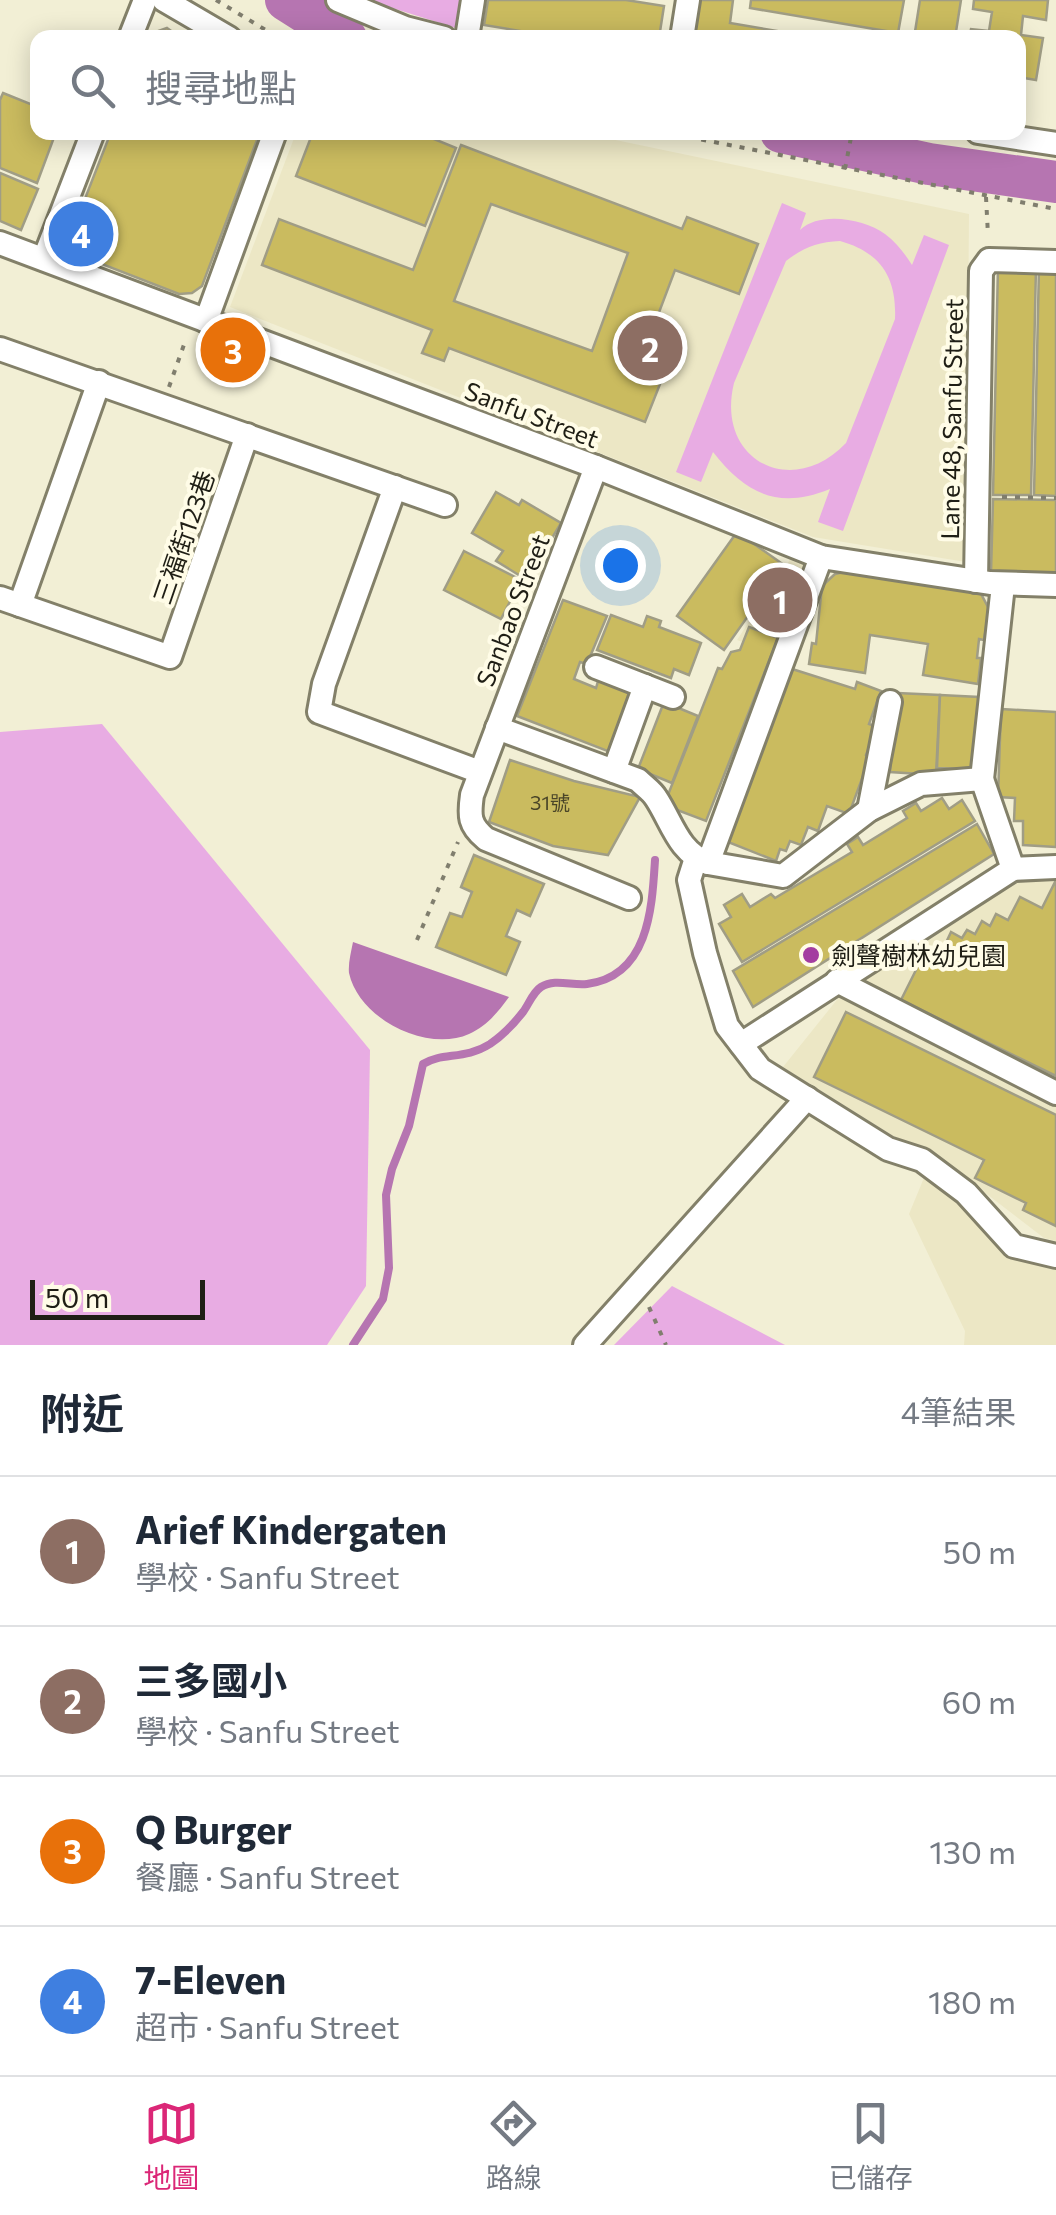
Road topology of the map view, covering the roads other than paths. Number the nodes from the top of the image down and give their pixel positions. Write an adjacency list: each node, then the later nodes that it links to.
1 (144, 0): 6 (street)
2 (164, 0): 7 (street)
3 (338, 0): 8 (street)
4 (472, 0): 9 (street)
5 (688, 0): 10 (street)
6 (133, 30)
7 (215, 30)
8 (412, 30)
9 (469, 30)
10 (683, 30)
11 (1026, 139): 14 (street)
12 (90, 140): 16 (street)
13 (272, 140): 18 (street)
14 (1056, 144)
15 (0, 243): 16 (street, Sanfu Street)
16 (44, 259): 18 (street, Sanfu Street)
17 (1056, 262): 26 (street, Lane 48, Sanfu Street)
18 (200, 318): 22 (street, Sanfu Street)
19 (0, 348): 20 (street)
20 (99, 382): 21 (street); 29 (street)
21 (247, 435): 23 (street); 29 (street, 三福街123巷)
22 (596, 467): 25 (street, Sanfu Street); 34 (street, Sanbao Street)
23 (394, 487): 24 (street); 36 (street)
24 (445, 505)
25 (821, 556): 26 (street, Sanfu Street); 39 (street)
26 (976, 581): 27 (street, Sanfu Street)
27 (1002, 584): 28 (street, Sanfu Street); 37 (street)
28 (1056, 586)
29 (10, 601)
30 (596, 667): 31 (street)
31 (646, 686): 32 (street); 35 (street)
32 (672, 697)
33 (890, 702): 38 (street)
34 (497, 728): 35 (street); 36 (street, Sanbao Street)
35 (614, 771): 39 (street)
36 (480, 772): 42 (street, Sanbao Street)
37 (982, 778): 38 (street); 41 (street)
38 (869, 810): 39 (street)
39 (702, 860): 44 (street)
40 (1056, 867): 41 (street)
41 (1013, 869): 43 (street)
42 (629, 898)
43 (837, 981): 44 (street); 45 (street)
44 (741, 1044): 46 (street)
45 (1056, 1093)
46 (807, 1098): 47 (street); 48 (street)
47 (1056, 1256)
48 (584, 1345)

